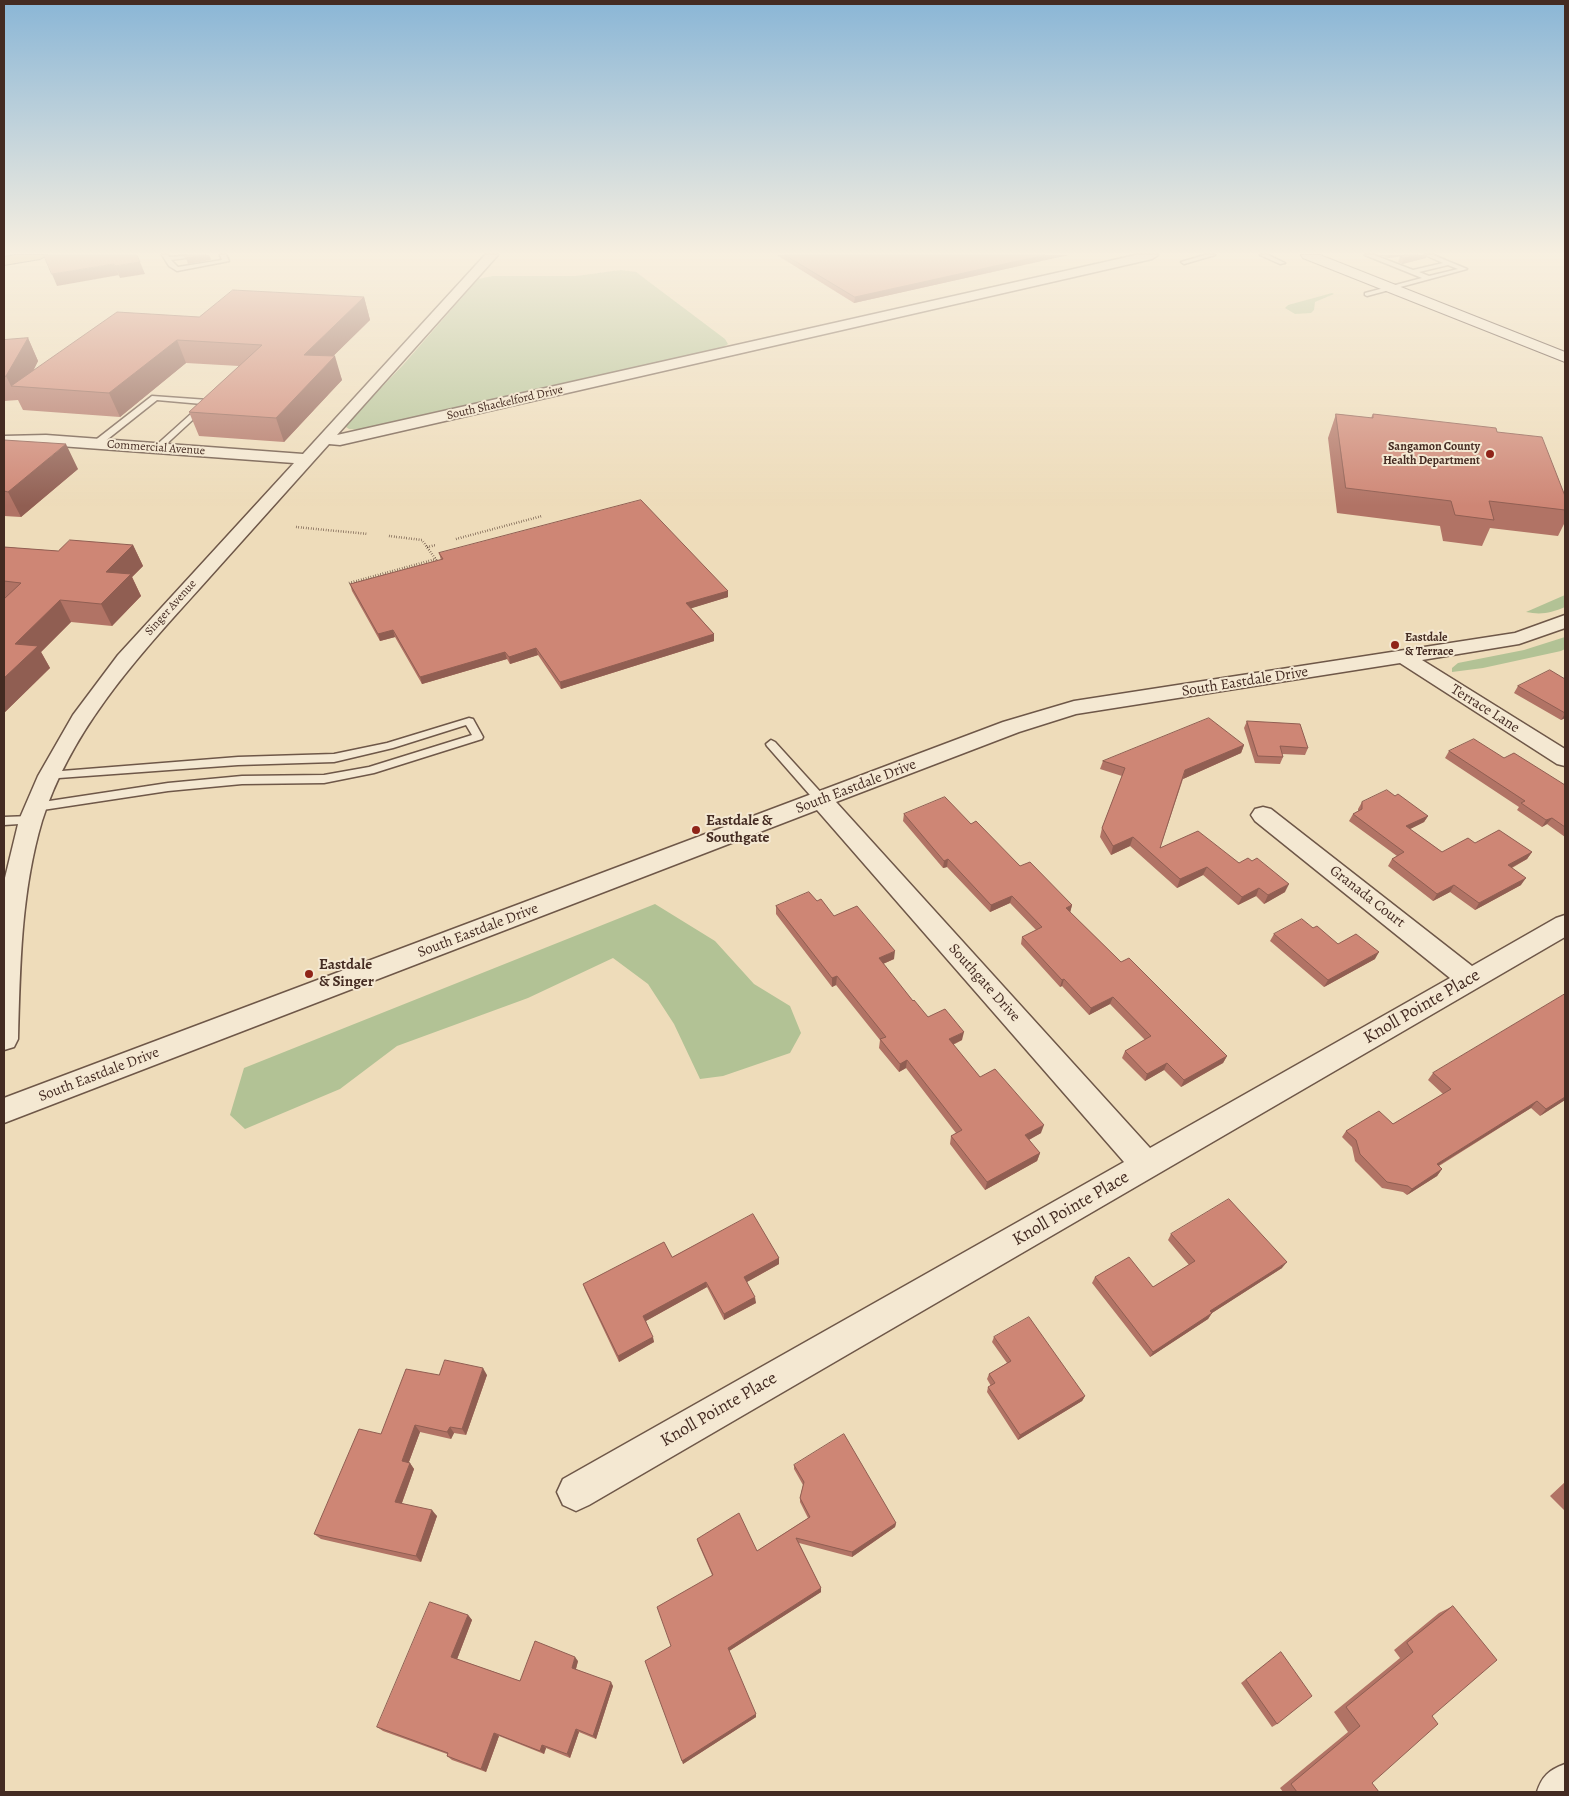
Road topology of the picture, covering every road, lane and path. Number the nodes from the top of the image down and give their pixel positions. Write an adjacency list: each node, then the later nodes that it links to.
1 (416, 339): 5 (street, Singer Avenue)
2 (784, 339): 5 (street, South Shackelford Drive)
3 (1519, 339): 4 (main road)
4 (1565, 357)
5 (325, 439): 9 (street, Singer Avenue)
6 (4, 441): 7 (street, Commercial Avenue)
7 (96, 444): 8 (street, Commercial Avenue); 8 (lane)
8 (157, 448): 9 (street, Commercial Avenue)
9 (307, 459): 24 (street, Singer Avenue)
10 (542, 516): 14 (path)
11 (296, 527): 12 (path)
12 (368, 534)
13 (390, 536): 16 (path)
14 (456, 539)
15 (436, 545): 16 (path)
16 (427, 547): 17 (path)
17 (436, 559): 18 (path); 19 (path)
18 (440, 566)
19 (349, 583)
20 (1565, 621): 21 (street, South Eastdale Drive)
21 (1405, 658): 23 (street, Terrace Lane); 25 (street, South Eastdale Drive)
22 (771, 744): 25 (lane)
23 (1565, 759)
24 (49, 776): 26 (street, Singer Avenue); 26 (lane)
25 (821, 800): 32 (street, South Eastdale Drive); 33 (street, Southgate Drive)
26 (34, 813): 28 (lane); 31 (street, Singer Avenue)
27 (1263, 816): 30 (street, Granada Court)
28 (4, 821)
29 (1565, 925): 30 (street, Knoll Pointe Place)
30 (1470, 979): 33 (street, Knoll Pointe Place)
31 (4, 1038)
32 (4, 1111)
33 (1147, 1166): 34 (street, Knoll Pointe Place)
34 (576, 1492)
35 (1565, 1785): 36 (street)
36 (1558, 1792)

